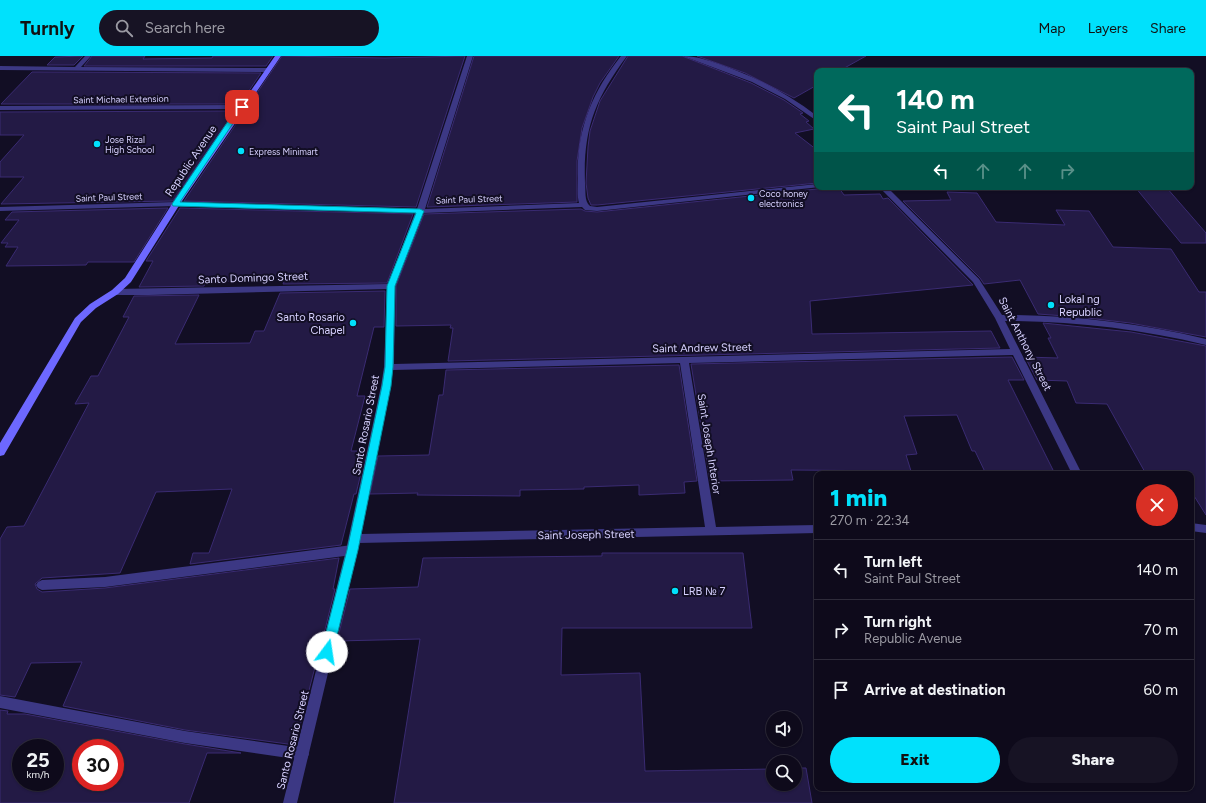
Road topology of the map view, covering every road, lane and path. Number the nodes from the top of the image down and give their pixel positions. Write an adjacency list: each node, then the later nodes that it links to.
1 (88, 56): 7 (street)
2 (278, 56): 8 (main road, Republic Avenue)
3 (470, 56): 17 (street, Santo Rosario Street)
4 (624, 56): 15 (street)
5 (686, 56): 11 (street)
6 (0, 68): 7 (street)
7 (76, 69): 8 (street)
8 (268, 70): 9 (main road, Republic Avenue)
9 (242, 107): 10 (street, Saint Michael Extension); 14 (main road, Republic Avenue)
10 (0, 108)
11 (814, 117)
12 (814, 186): 15 (street, Saint Paul Street)
13 (886, 190): 20 (street, Saint Anthony Street)
14 (176, 204): 16 (street, Saint Paul Street); 17 (street, Saint Paul Street); 19 (main road, Republic Avenue)
15 (584, 205): 17 (street, Saint Paul Street)
16 (0, 208)
17 (420, 211): 18 (street, Santo Rosario Street)
18 (391, 286): 19 (street, Santo Domingo Street); 24 (street, Santo Rosario Street)
19 (115, 292): 25 (main road, Republic Avenue)
20 (999, 318): 21 (street); 22 (street, Saint Anthony Street)
21 (1206, 342)
22 (1015, 352): 23 (street, Saint Andrew Street); 26 (street, Saint Anthony Street)
23 (684, 360): 24 (street, Saint Andrew Street); 30 (street, Saint Joseph Interior)
24 (389, 367): 31 (street, Santo Rosario Street)
25 (0, 452)
26 (1075, 471)
27 (1194, 527): 28 (street)
28 (1206, 529)
29 (814, 530): 30 (street, Saint Joseph Street)
30 (711, 532): 31 (street, Saint Joseph Street)
31 (354, 545): 32 (street, Saint Joseph Street); 34 (street, Santo Rosario Street)
32 (42, 585)
33 (0, 702): 34 (street)
34 (302, 754): 35 (street, Santo Rosario Street)
35 (290, 803)

